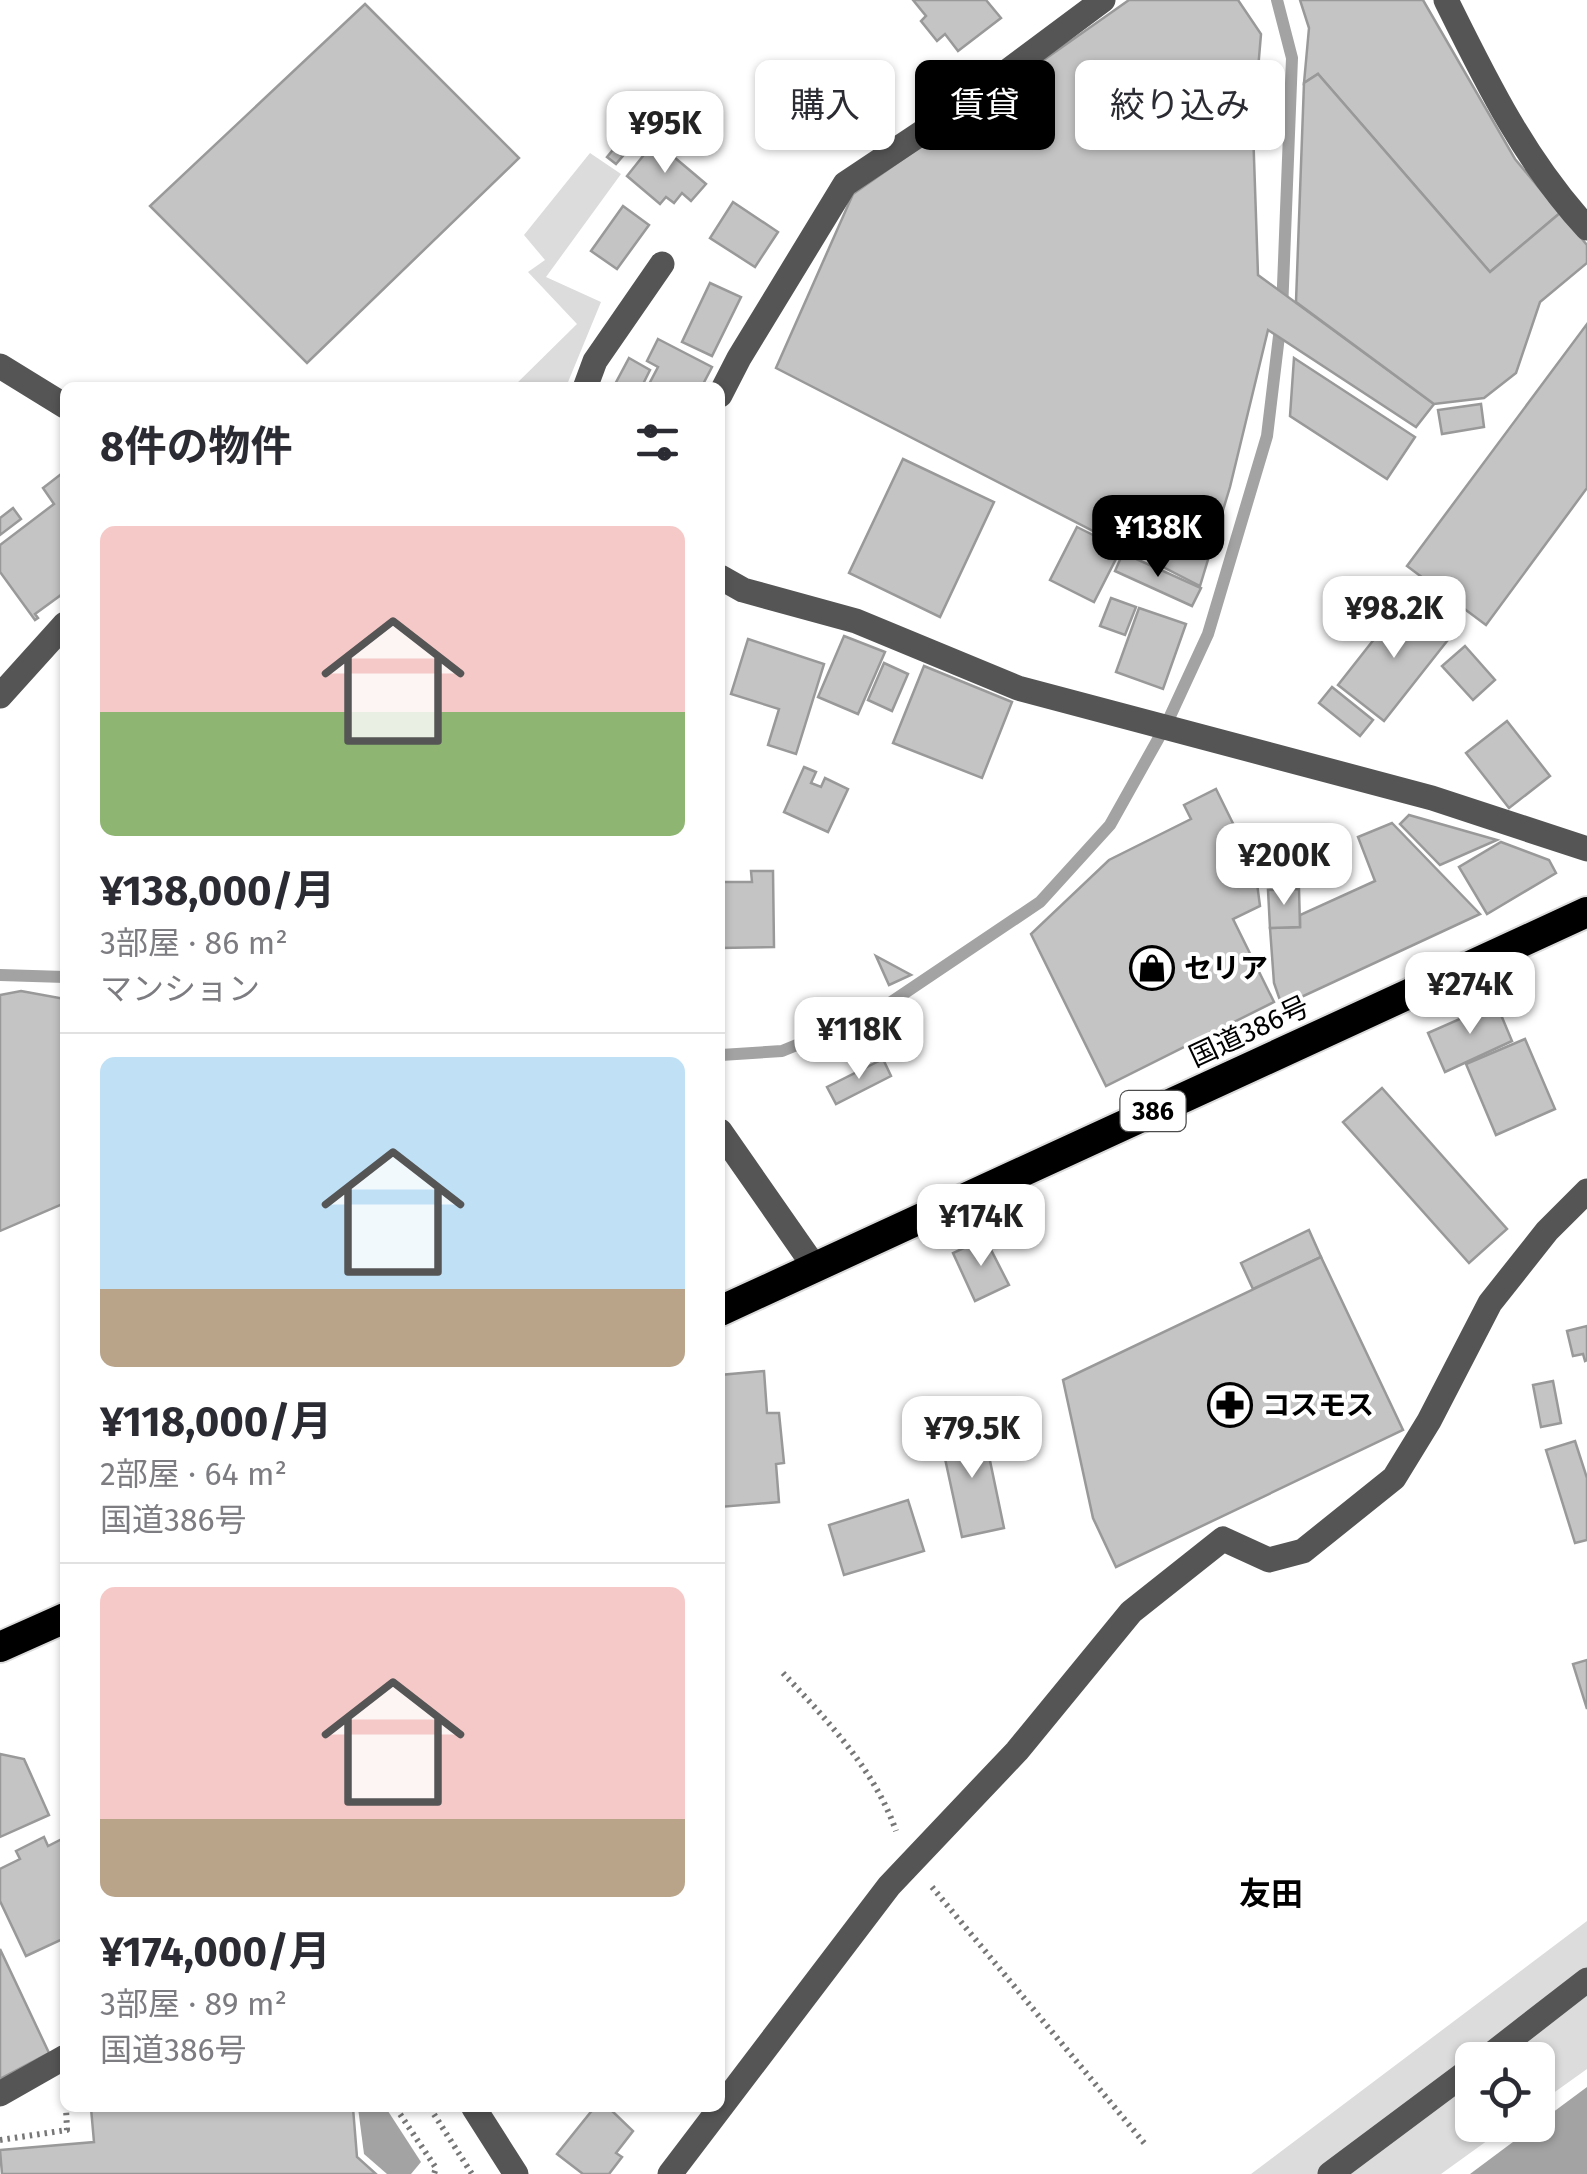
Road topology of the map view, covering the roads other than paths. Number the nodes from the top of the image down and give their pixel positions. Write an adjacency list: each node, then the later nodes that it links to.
1 (1103, 0): 7 (street)
2 (1446, 0): 3 (street)
3 (1587, 228)
4 (662, 264): 6 (street)
5 (0, 366): 8 (street)
6 (587, 382)
7 (725, 385)
8 (60, 403)
9 (725, 580): 12 (street)
10 (60, 630): 11 (street)
11 (0, 696)
12 (1587, 849)
13 (1587, 912): 16 (highway, 国道386号 / 386)
14 (725, 1138): 16 (street)
15 (1587, 1191): 25 (street)
16 (814, 1266): 17 (highway, 国道386号 / 386)
17 (725, 1309)
18 (60, 1620): 19 (highway)
19 (0, 1647)
20 (1587, 1980): 21 (street)
21 (1507, 2042)
22 (60, 2059): 24 (street)
23 (1455, 2081): 30 (street)
24 (0, 2094)
25 (725, 2101)
26 (477, 2112): 28 (street)
27 (717, 2112): 29 (street)
28 (516, 2174)
29 (670, 2174)
30 (1330, 2174)

